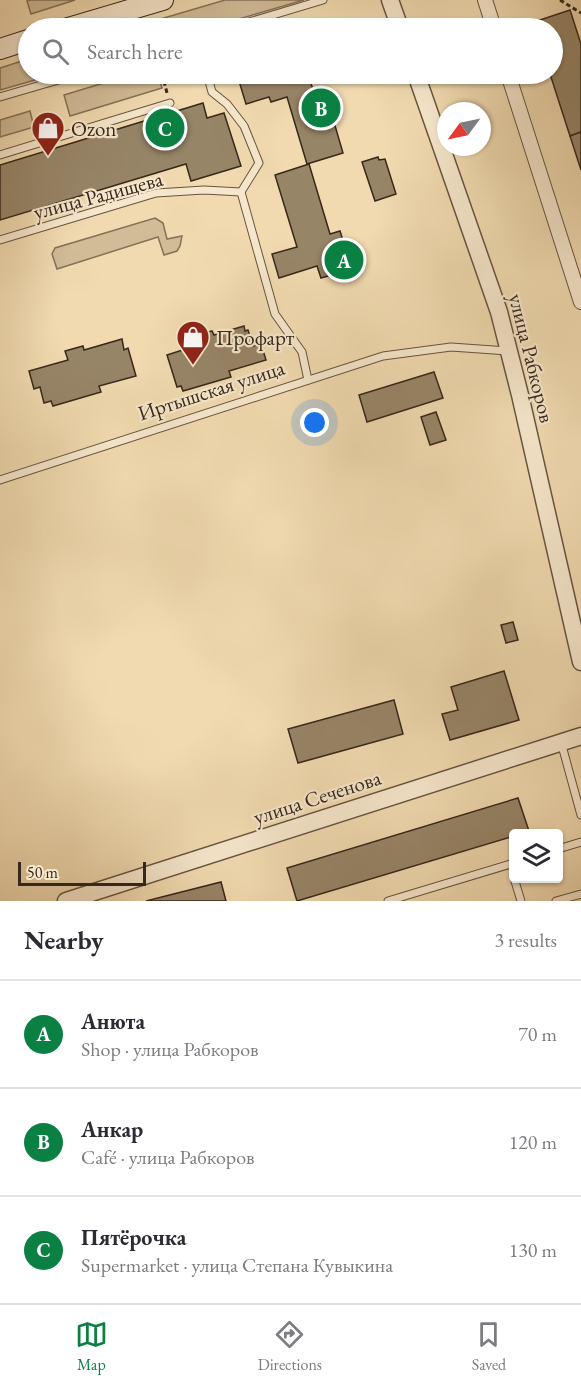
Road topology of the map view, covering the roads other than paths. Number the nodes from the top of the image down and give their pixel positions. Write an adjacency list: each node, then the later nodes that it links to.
1 (163, 0): 5 (main road)
2 (324, 0): 6 (lane)
3 (390, 0): 7 (street)
4 (485, 0): 8 (street)
5 (102, 18)
6 (263, 18)
7 (396, 18)
8 (491, 18)
9 (18, 43): 10 (main road)
10 (0, 49)
11 (45, 84): 15 (lane)
12 (210, 84): 18 (lane)
13 (419, 84): 22 (street, улица Рабкоров)
14 (511, 84): 20 (street)
15 (0, 97)
16 (170, 103): 17 (lane)
17 (0, 155)
18 (241, 192): 19 (lane, улица Радищева); 23 (lane)
19 (0, 240)
20 (579, 286): 21 (street)
21 (581, 302)
22 (509, 351): 23 (lane, Иртышская улица); 25 (street, улица Рабкоров)
23 (309, 380): 24 (lane, Иртышская улица)
24 (0, 480)
25 (581, 662)
26 (581, 736): 27 (street, улица Сеченова)
27 (561, 742): 28 (lane); 34 (street, улица Сеченова)
28 (581, 815)
29 (581, 842): 30 (lane)
30 (563, 847)
31 (509, 864): 35 (lane)
32 (516, 883): 36 (lane)
33 (581, 894): 37 (lane)
34 (66, 901)
35 (388, 901)
36 (521, 901)
37 (556, 901)

